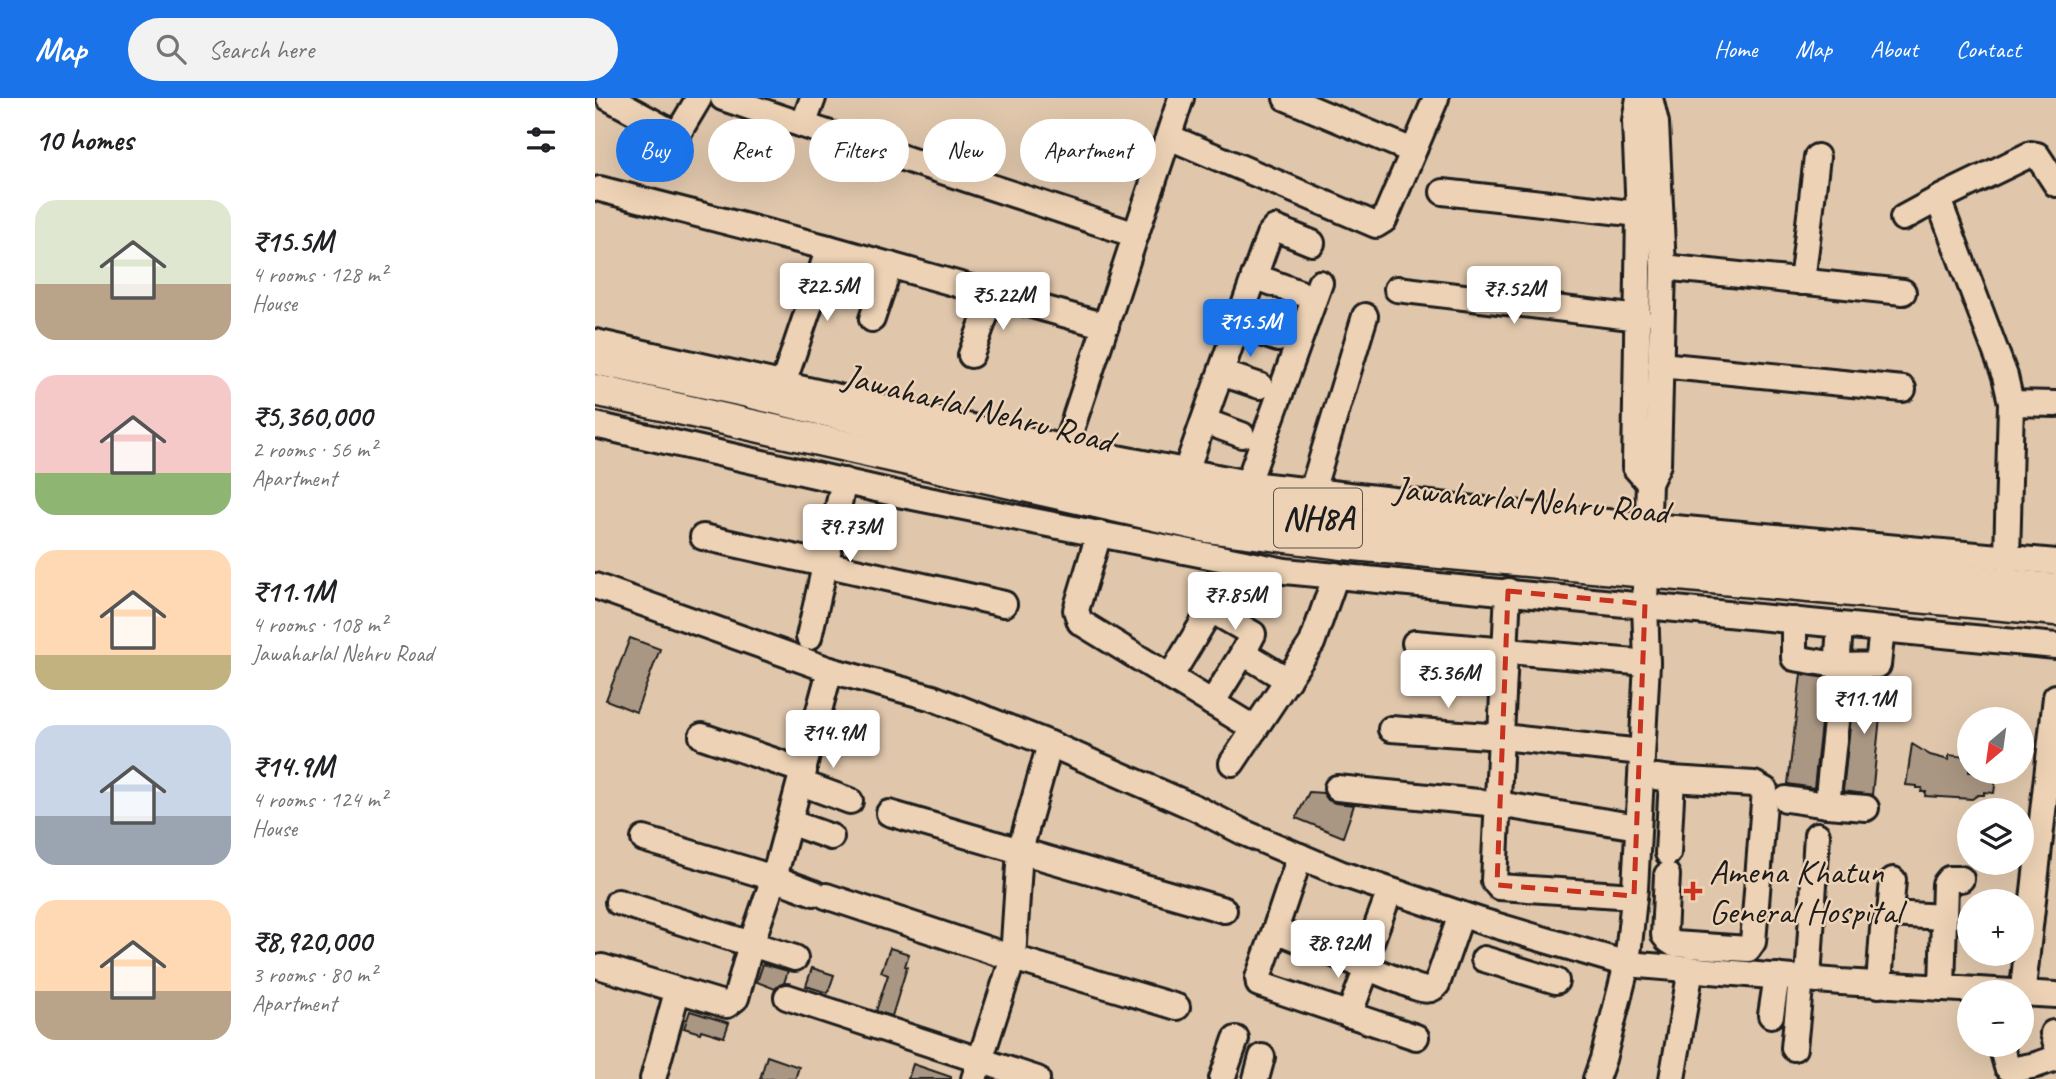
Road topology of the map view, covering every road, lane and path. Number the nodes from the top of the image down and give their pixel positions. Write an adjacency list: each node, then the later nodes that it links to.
1 (609, 98): 2 (street)
2 (699, 98)
3 (723, 98): 10 (street)
4 (813, 98): 10 (street)
5 (1181, 98): 11 (street)
6 (1286, 98): 12 (street)
7 (1436, 98): 12 (street)
8 (1639, 98): 18 (street)
9 (1650, 98): 24 (street)
10 (803, 125): 20 (street)
11 (1169, 137): 12 (street); 20 (street)
12 (1413, 151)
13 (1817, 156): 26 (street)
14 (2056, 184): 17 (street)
15 (600, 189): 22 (street)
16 (1443, 192): 18 (street)
17 (1938, 200): 19 (street); 45 (street)
18 (1639, 214): 31 (street)
19 (1903, 218)
20 (1136, 235): 34 (street)
21 (1312, 243): 25 (street)
22 (829, 248): 23 (street); 41 (street)
23 (890, 265): 29 (street); 32 (street)
24 (1663, 267): 26 (street); 39 (street)
25 (1254, 276): 33 (street); 53 (street)
26 (1802, 282): 28 (street)
27 (1397, 289): 31 (street)
28 (1903, 292)
29 (993, 294): 34 (street); 37 (street)
30 (1365, 316): 55 (street)
31 (1639, 318): 54 (street)
32 (872, 319)
33 (1237, 325): 35 (street); 40 (street)
34 (1106, 326): 50 (street)
35 (1278, 339)
36 (595, 342): 41 (street)
37 (971, 355)
38 (595, 359): 50 (main road, Jawaharlal Nehru Road / NH8A)
39 (1660, 365): 43 (street); 54 (street)
40 (1221, 373): 42 (street); 47 (street)
41 (783, 384): 50 (street)
42 (1260, 386)
43 (1903, 389)
44 (598, 400): 58 (main road, Jawaharlal Nehru Road / NH8A)
45 (2011, 403): 46 (street); 59 (street)
46 (2056, 404)
47 (1204, 421): 49 (street); 51 (street)
48 (595, 425): 52 (street)
49 (1242, 435)
50 (1062, 458): 51 (street); 58 (main road, Jawaharlal Nehru Road / NH8A)
51 (1186, 471): 53 (street)
52 (844, 481): 56 (street); 61 (street)
53 (1248, 483): 55 (street)
54 (1649, 483): 58 (street)
55 (1312, 491): 58 (street)
56 (1099, 534): 62 (street); 80 (street)
57 (703, 537): 61 (street)
58 (1647, 549): 59 (street); 64 (main road, Jawaharlal Nehru Road / NH8A); 67 (street); 68 (main road, Jawaharlal Nehru Road / NH8A)
59 (2007, 558): 60 (street)
60 (2056, 562)
61 (826, 565): 66 (street); 72 (street)
62 (1336, 576): 65 (street); 81 (street)
63 (595, 586): 79 (street)
64 (2056, 589)
65 (1508, 591): 67 (street); 75 (street)
66 (1004, 604)
67 (1645, 604): 69 (street); 77 (street)
68 (2056, 610)
69 (1794, 620): 70 (street); 78 (street)
70 (1840, 625): 71 (street); 78 (street)
71 (1881, 629): 74 (street); 78 (street)
72 (809, 637)
73 (1415, 643): 75 (street)
74 (2056, 646)
75 (1506, 649): 77 (street); 87 (street)
76 (1243, 653): 80 (street); 81 (street); 82 (street)
77 (1647, 663): 90 (street)
78 (1842, 666): 98 (street)
79 (830, 670): 88 (street); 91 (street)
80 (1170, 677): 82 (street)
81 (1288, 680): 84 (street)
82 (1212, 703): 84 (street)
83 (2055, 710): 93 (street)
84 (1255, 729): 89 (street)
85 (1391, 729): 87 (street)
86 (702, 736): 91 (street)
87 (1501, 737): 90 (street); 97 (street)
88 (1050, 744): 107 (street); 108 (street)
89 (1232, 763)
90 (1642, 764): 92 (street); 102 (street)
91 (802, 777): 96 (street); 101 (street)
92 (1672, 779): 121 (street); 121 (street)
93 (2051, 785): 132 (street)
94 (1337, 788): 97 (street)
95 (1786, 799): 98 (street)
96 (850, 801)
97 (1498, 804): 102 (street); 113 (street)
98 (1827, 805): 99 (street)
99 (1866, 808)
100 (889, 813): 107 (street)
101 (789, 822): 104 (street); 109 (street)
102 (1639, 827): 113 (street)
103 (1817, 835): 131 (street)
104 (831, 837)
105 (644, 839): 109 (street)
106 (1772, 842): 131 (street)
107 (1020, 850): 115 (street); 124 (street)
108 (1300, 856): 112 (street); 119 (street)
109 (774, 878): 122 (street); 124 (street)
110 (1961, 879): 118 (street)
111 (1893, 880): 116 (street)
112 (1390, 891): 117 (street); 127 (street)
113 (1634, 896): 126 (street)
114 (618, 902): 122 (street)
115 (1224, 910)
116 (1890, 914): 118 (street); 134 (street)
117 (1461, 915): 120 (street); 127 (street)
118 (1944, 917): 135 (street)
119 (1275, 930): 127 (street); 142 (street)
120 (1525, 933): 126 (street); 129 (street)
121 (1668, 940): 126 (street)
122 (751, 944): 123 (street); 138 (street)
123 (795, 958)
124 (1013, 958): 141 (street); 149 (street)
125 (1484, 959): 129 (street)
126 (1638, 965): 130 (street); 150 (street)
127 (1365, 967): 142 (street)
128 (602, 968): 138 (street)
129 (1515, 968): 133 (street)
130 (1691, 969): 131 (street); 154 (street)
131 (1787, 977): 134 (street); 143 (street); 146 (street)
132 (2020, 980)
133 (1556, 981)
134 (1879, 985): 135 (street)
135 (1942, 988): 136 (street)
136 (1957, 988)
137 (2034, 991): 139 (street)
138 (677, 992): 151 (street)
139 (2056, 995)
140 (787, 997): 149 (street)
141 (1177, 1007)
142 (1349, 1015): 144 (street)
143 (1771, 1015)
144 (1416, 1037)
145 (1236, 1040): 153 (street)
146 (1794, 1048)
147 (2004, 1057): 148 (street)
148 (2044, 1067)
149 (977, 1069): 152 (street)
150 (1602, 1078)
151 (653, 1079)
152 (1037, 1079)
153 (1222, 1079)
154 (1672, 1079)

